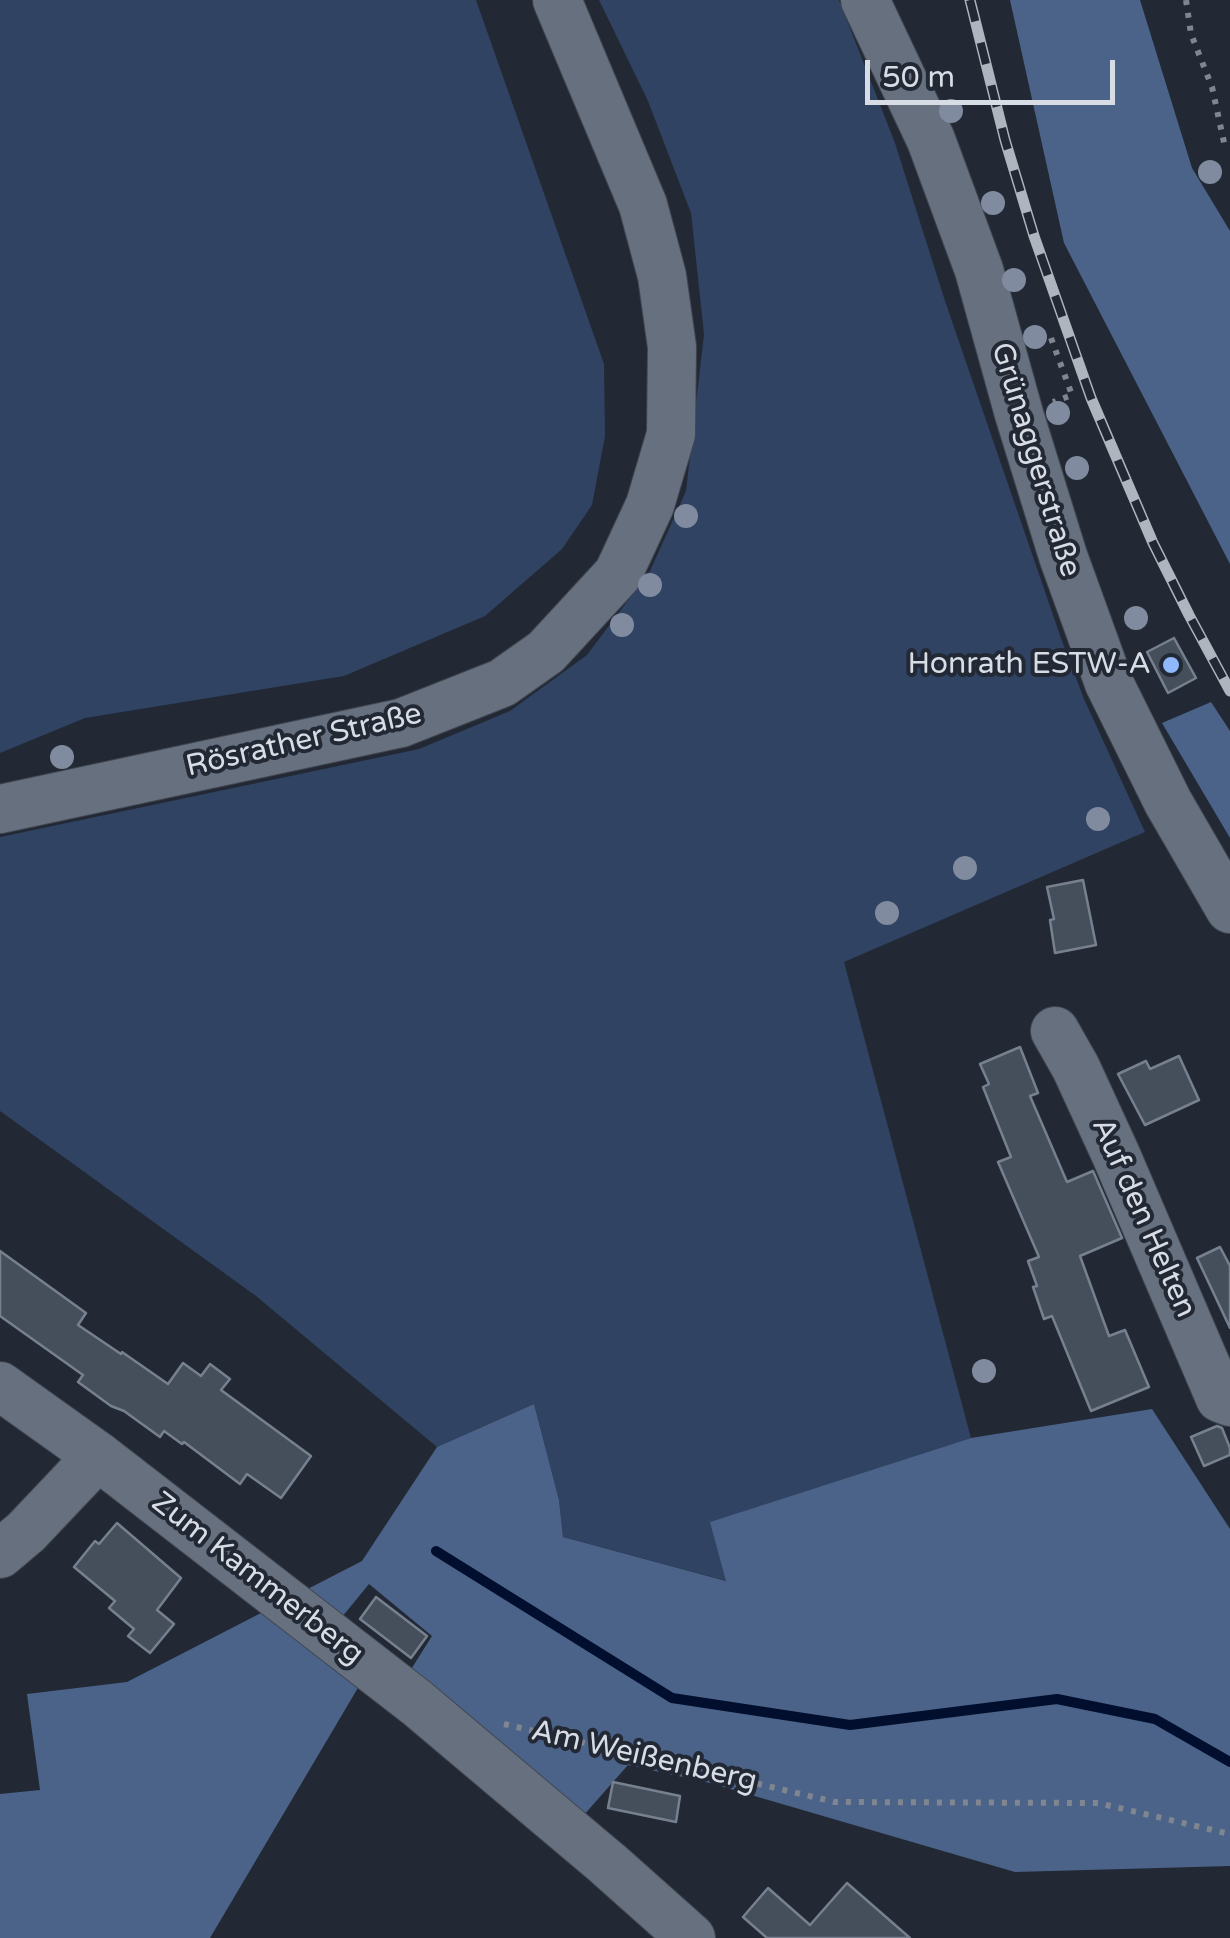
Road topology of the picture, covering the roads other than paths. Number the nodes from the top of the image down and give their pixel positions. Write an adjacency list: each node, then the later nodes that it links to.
1 (558, 0): 3 (street, Rösrather Straße)
2 (864, 0): 4 (street, Grünaggerstraße)
3 (0, 808)
4 (1230, 909)
5 (1055, 1031): 7 (street, Auf den Helten)
6 (0, 1386): 8 (street, Zum Kammerberg)
7 (1230, 1402)
8 (98, 1456): 9 (street); 10 (street, Zum Kammerberg)
9 (0, 1554)
10 (417, 1704): 11 (street, Am Weißenberg)
11 (691, 1938)

